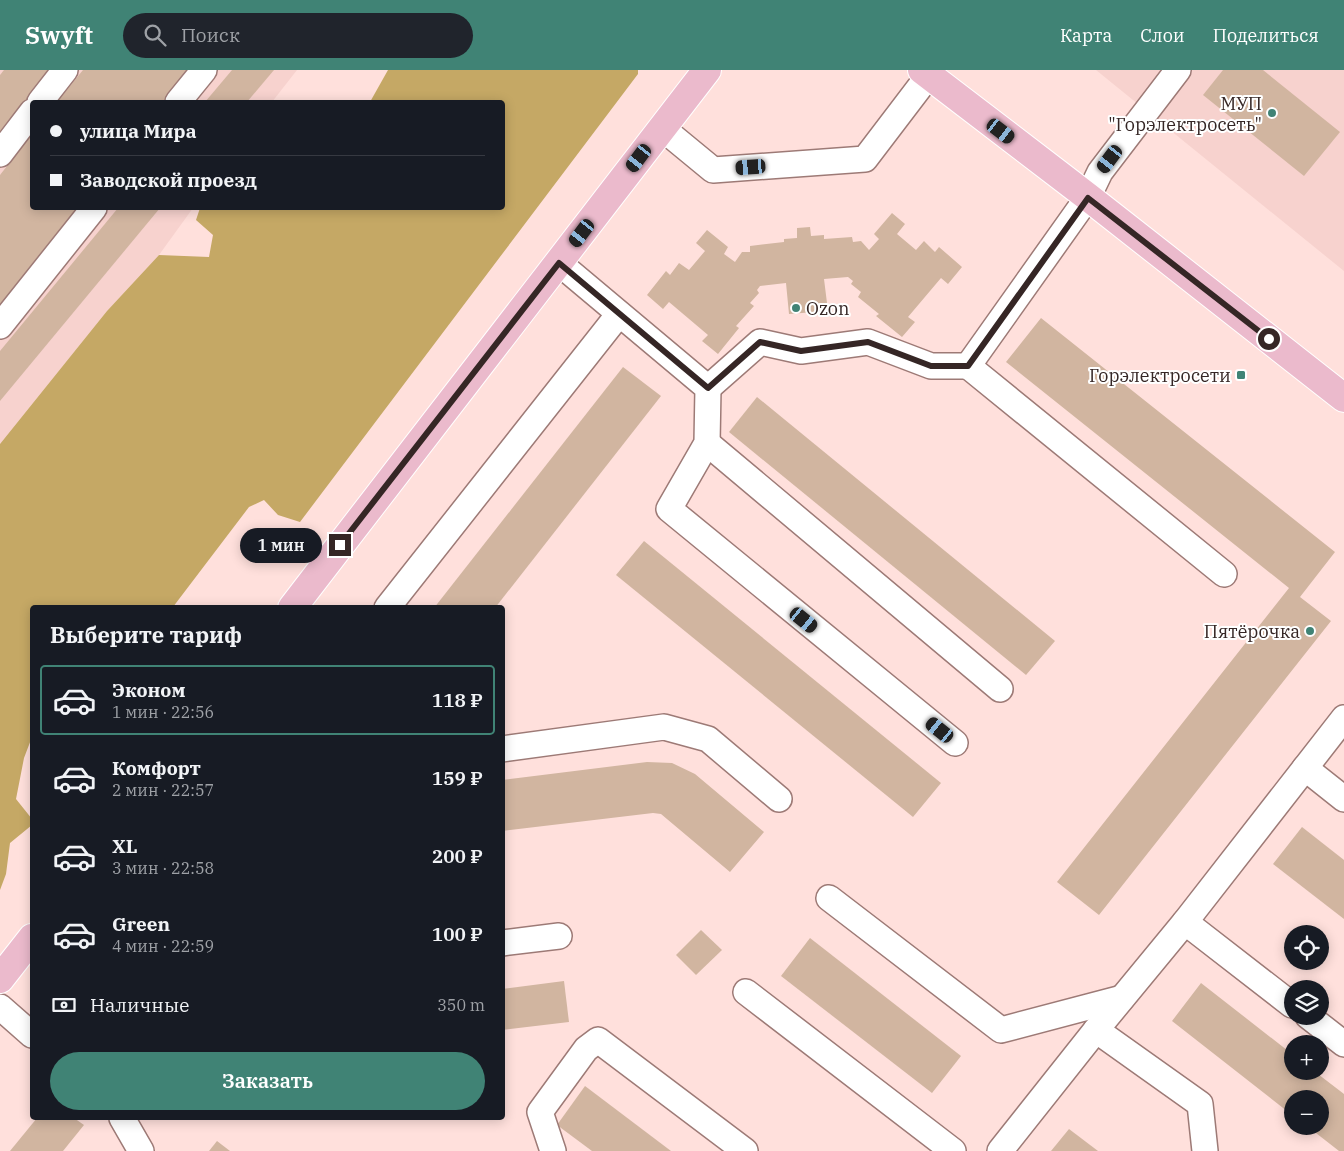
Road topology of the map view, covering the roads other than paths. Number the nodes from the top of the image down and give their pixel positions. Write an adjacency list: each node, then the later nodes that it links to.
1 (65, 70): 6 (lane)
2 (204, 70): 7 (lane)
3 (707, 70): 9 (main road)
4 (1178, 70): 11 (lane)
5 (926, 72): 9 (lane); 11 (main road)
6 (42, 100)
7 (180, 100)
8 (30, 115): 10 (lane)
9 (662, 128): 13 (main road)
10 (0, 154)
11 (1088, 198): 16 (lane); 18 (main road)
12 (92, 210): 15 (lane)
13 (559, 263): 14 (lane); 21 (main road)
14 (618, 314): 17 (lane); 22 (lane)
15 (0, 326)
16 (968, 366): 17 (lane); 20 (lane)
17 (708, 388): 19 (lane)
18 (1344, 398)
19 (707, 443): 23 (lane); 25 (lane)
20 (1224, 574)
21 (294, 605)
22 (389, 605)
23 (1000, 689)
24 (1344, 718): 27 (lane)
25 (955, 743)
26 (505, 749): 29 (lane)
27 (1305, 768): 28 (lane); 31 (lane)
28 (1344, 798)
29 (779, 799)
30 (829, 898): 37 (lane)
31 (1185, 922): 37 (lane); 38 (lane)
32 (560, 936): 34 (lane)
33 (30, 941): 35 (main road)
34 (505, 943)
35 (0, 979)
36 (746, 992): 48 (lane)
37 (1122, 998): 41 (lane)
38 (1284, 999)
39 (0, 1007): 42 (lane)
40 (1320, 1025): 43 (lane)
41 (1096, 1030): 49 (lane); 50 (lane)
42 (30, 1033)
43 (1344, 1044)
44 (123, 1120): 45 (lane)
45 (141, 1151)
46 (553, 1151): 47 (lane)
47 (745, 1151)
48 (953, 1151)
49 (1000, 1151)
50 (1205, 1151)

